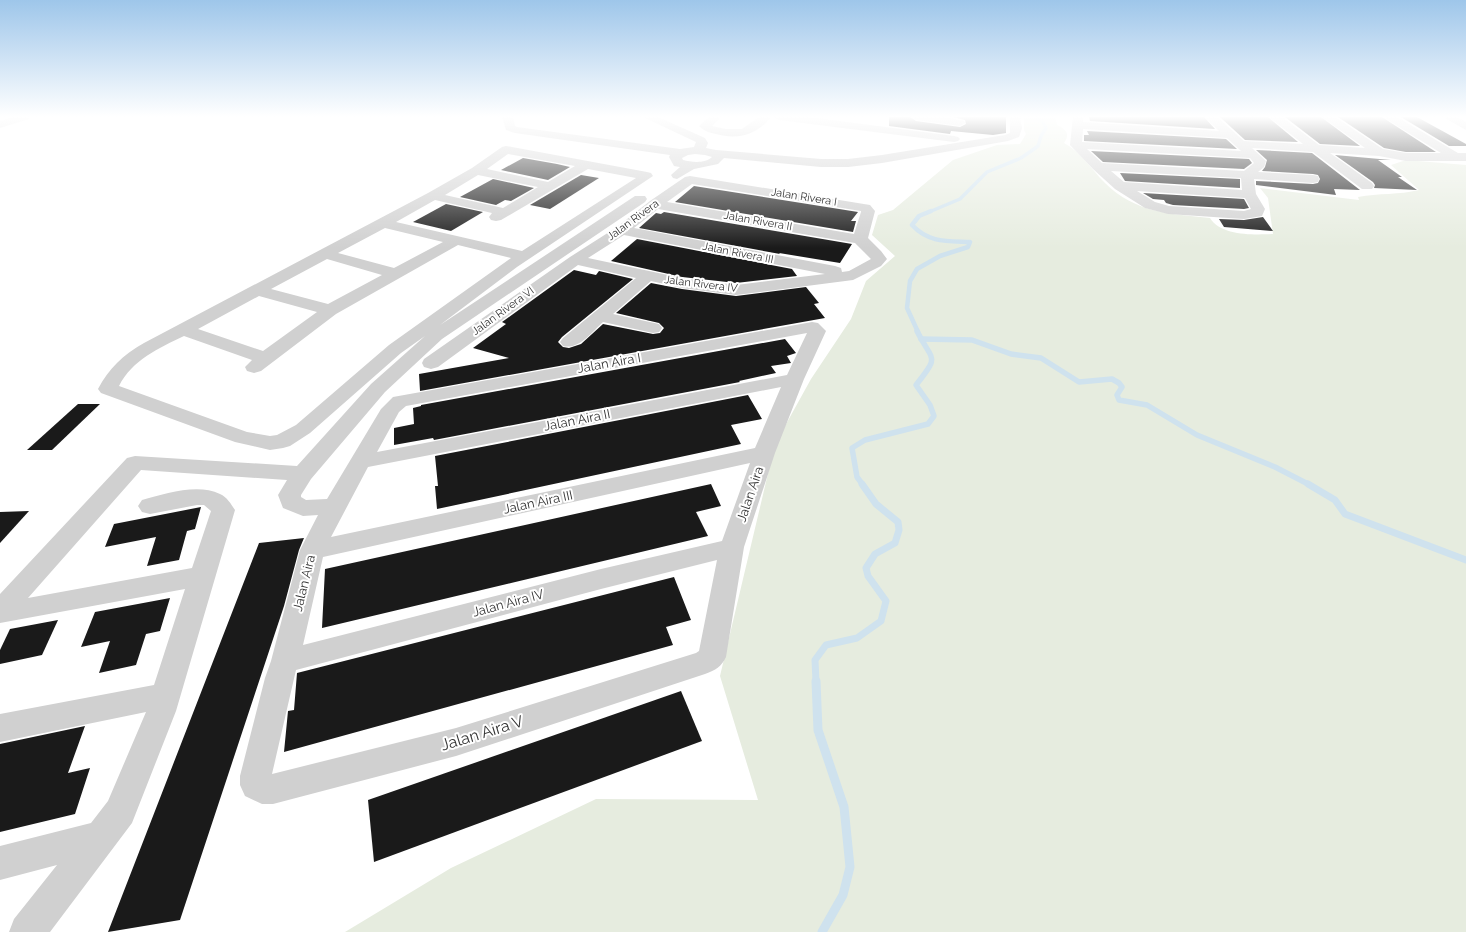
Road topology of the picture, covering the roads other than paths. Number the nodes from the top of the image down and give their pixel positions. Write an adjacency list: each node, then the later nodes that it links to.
1 (491, 160): 14 (street)
2 (567, 160): 12 (street)
3 (682, 160): 11 (street)
4 (698, 160): 11 (street)
5 (711, 160): 11 (street)
6 (764, 160): 7 (street)
7 (921, 160)
8 (1091, 160): 13 (street)
9 (1258, 160): 15 (street)
10 (1331, 160): 19 (street)
11 (690, 162): 22 (street, Jalan Rivera); 25 (street, Jalan Rivera I); 27 (street)
12 (588, 164): 17 (street); 30 (street)
13 (1097, 166): 15 (street); 18 (street)
14 (476, 171): 17 (street); 21 (street)
15 (1247, 175): 16 (street); 20 (street)
16 (1313, 179)
17 (550, 186): 21 (street)
18 (1120, 186): 20 (street); 20 (street)
19 (1366, 186)
20 (1249, 194)
21 (433, 196): 23 (street)
22 (655, 204): 24 (street, Jalan Rivera); 25 (street, Jalan Rivera II)
23 (383, 223): 26 (street); 29 (street)
24 (622, 230): 28 (street, Jalan Rivera); 33 (street, Jalan Rivera III)
25 (860, 239): 33 (street)
26 (455, 241): 30 (street); 32 (street)
27 (576, 242): 28 (street); 47 (street)
28 (597, 246): 31 (street, Jalan Rivera)
29 (324, 254): 32 (street); 35 (street)
30 (523, 256): 39 (street)
31 (575, 260): 34 (street, Jalan Rivera IV); 42 (street, Jalan Rivera VI)
32 (394, 273): 36 (street)
33 (853, 275): 34 (street, Jalan Rivera IV)
34 (648, 276): 37 (street)
35 (256, 290): 36 (street); 39 (street)
36 (330, 310): 39 (street)
37 (600, 316): 38 (street); 41 (street)
38 (653, 328)
39 (183, 330)
40 (817, 331): 43 (street, Jalan Aira); 44 (street, Jalan Aira I)
41 (569, 342)
42 (431, 363)
43 (794, 379): 45 (street, Jalan Aira); 46 (street, Jalan Aira II)
44 (400, 401): 46 (street, Jalan Aira)
45 (764, 453): 50 (street, Jalan Aira); 51 (street, Jalan Aira III)
46 (360, 462): 49 (street, Jalan Aira)
47 (303, 474): 49 (street); 53 (street)
48 (150, 506): 52 (street)
49 (334, 507): 51 (street, Jalan Aira)
50 (732, 547): 54 (street, Jalan Aira IV); 55 (street, Jalan Aira)
51 (312, 550): 54 (street, Jalan Aira)
52 (202, 576): 53 (street); 56 (street)
53 (0, 612)
54 (285, 661): 58 (street, Jalan Aira)
55 (705, 662): 58 (street, Jalan Aira V)
56 (166, 695): 57 (street); 59 (street)
57 (0, 728)
58 (256, 785)
59 (100, 837): 60 (street); 61 (street)
60 (0, 863)
61 (27, 932)

